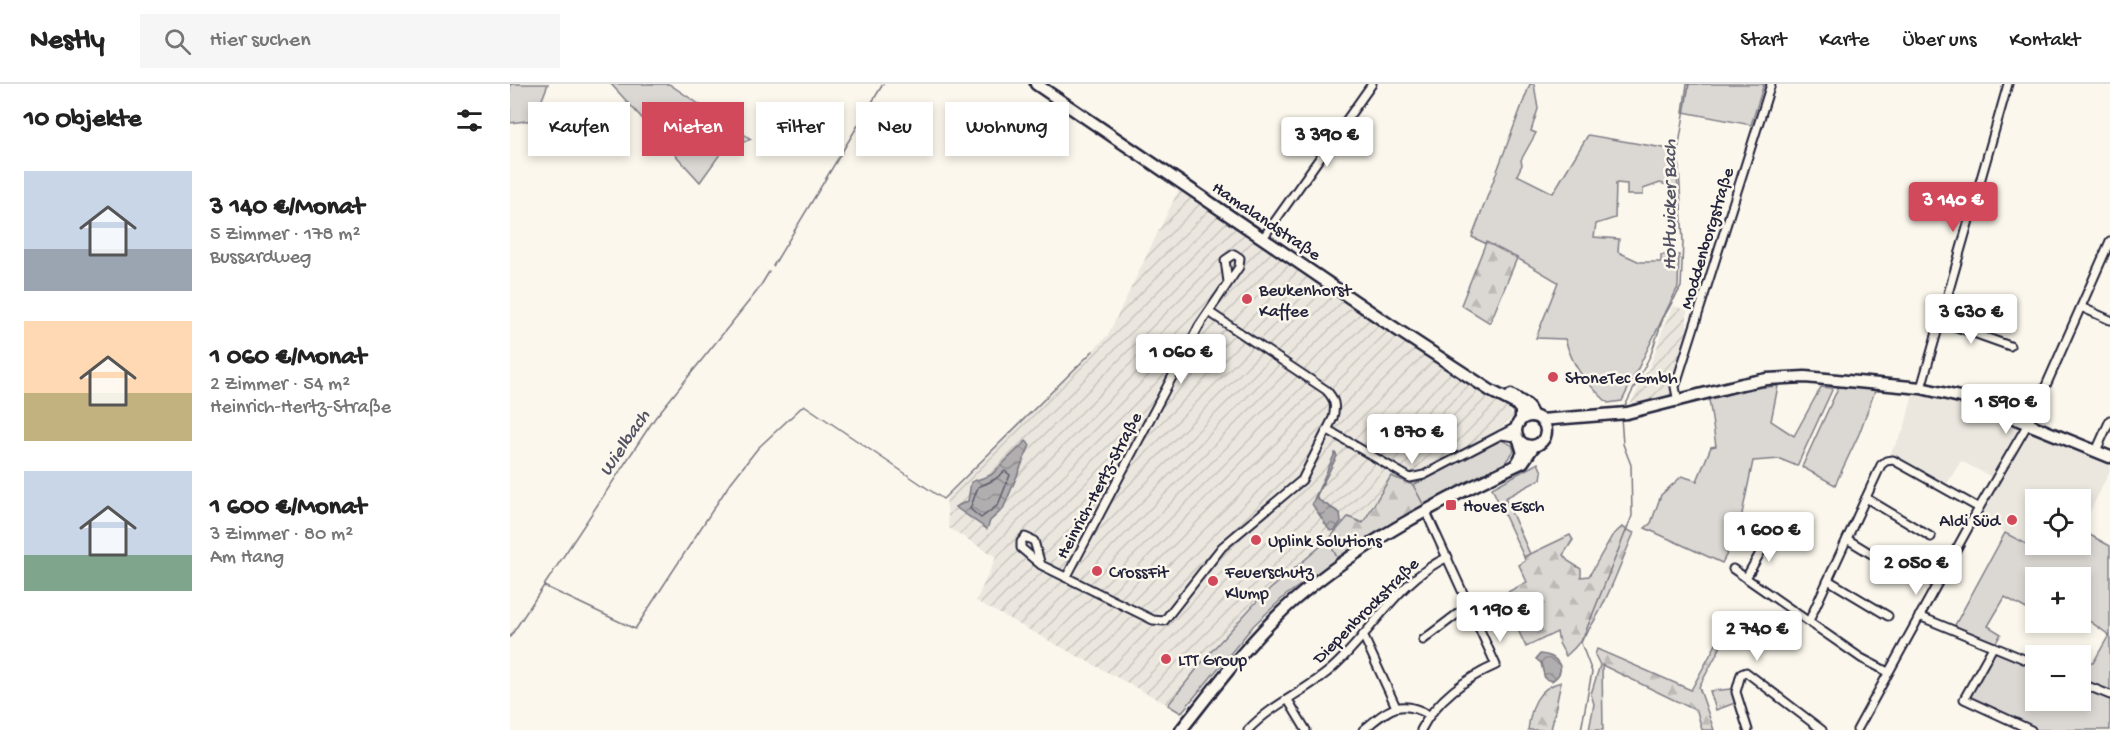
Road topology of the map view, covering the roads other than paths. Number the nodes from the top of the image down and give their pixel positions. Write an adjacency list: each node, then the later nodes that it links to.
1 (1036, 84): 5 (main road, Hamalandstraße)
2 (1372, 84): 5 (street)
3 (1771, 84): 15 (street, Moddenborgstraße)
4 (2008, 84): 11 (street)
5 (1263, 238): 13 (main road, Hamalandstraße)
6 (2110, 242): 8 (street)
7 (1228, 282): 9 (street, Heinrich-Hertz-Straße)
8 (2081, 308): 10 (street); 19 (street)
9 (1209, 312): 20 (street); 37 (street, Heinrich-Hertz-Straße)
10 (2110, 320)
11 (1940, 321): 12 (street); 14 (street)
12 (2010, 346)
13 (1480, 383): 17 (main road, Hamalandstraße); 21 (main road, Hamalandstraße)
14 (1921, 388): 15 (main road); 19 (main road)
15 (1678, 402): 16 (main road)
16 (1585, 416): 17 (main road); 22 (main road)
17 (1537, 418): 21 (main road); 22 (main road)
18 (2110, 420): 24 (street)
19 (2028, 422): 24 (main road); 28 (street)
20 (1328, 430): 21 (street); 37 (street, Heinrich-Hertz-Straße)
21 (1518, 431): 23 (main road); 26 (main road)
22 (1546, 432): 23 (main road)
23 (1534, 446): 26 (main road)
24 (2096, 451): 25 (main road)
25 (2110, 457)
26 (1515, 466): 29 (main road)
27 (1866, 498): 28 (street); 31 (street); 32 (street)
28 (1979, 508): 42 (street)
29 (1426, 512): 33 (street); 54 (main road)
30 (1769, 537): 38 (street)
31 (1931, 537)
32 (1847, 539): 36 (street); 39 (street)
33 (1448, 557): 40 (street); 44 (street, Diepenbrockstraße)
34 (1041, 565): 37 (street, Heinrich-Hertz-Straße)
35 (1733, 569): 38 (street)
36 (1910, 577)
37 (1066, 578)
38 (1746, 578): 43 (street)
39 (1828, 580): 41 (street); 43 (street)
40 (1469, 606): 45 (street); 53 (street)
41 (1888, 616)
42 (1919, 616): 46 (street); 48 (street)
43 (1809, 621): 48 (street)
44 (1364, 635): 51 (street, Diepenbrockstraße); 52 (street)
45 (1423, 640)
46 (1993, 646): 47 (street); 62 (street)
47 (2025, 659)
48 (1888, 672): 61 (street)
49 (2091, 687): 50 (street)
50 (2110, 695)
51 (1288, 700): 55 (street, Diepenbrockstraße); 56 (street)
52 (1396, 707): 53 (street); 57 (street)
53 (1429, 714): 58 (street)
54 (1181, 730)
55 (1248, 730)
56 (1306, 730)
57 (1363, 730)
58 (1421, 730)
59 (1748, 730): 60 (street)
60 (1822, 730)
61 (1857, 730)
62 (2031, 730)

